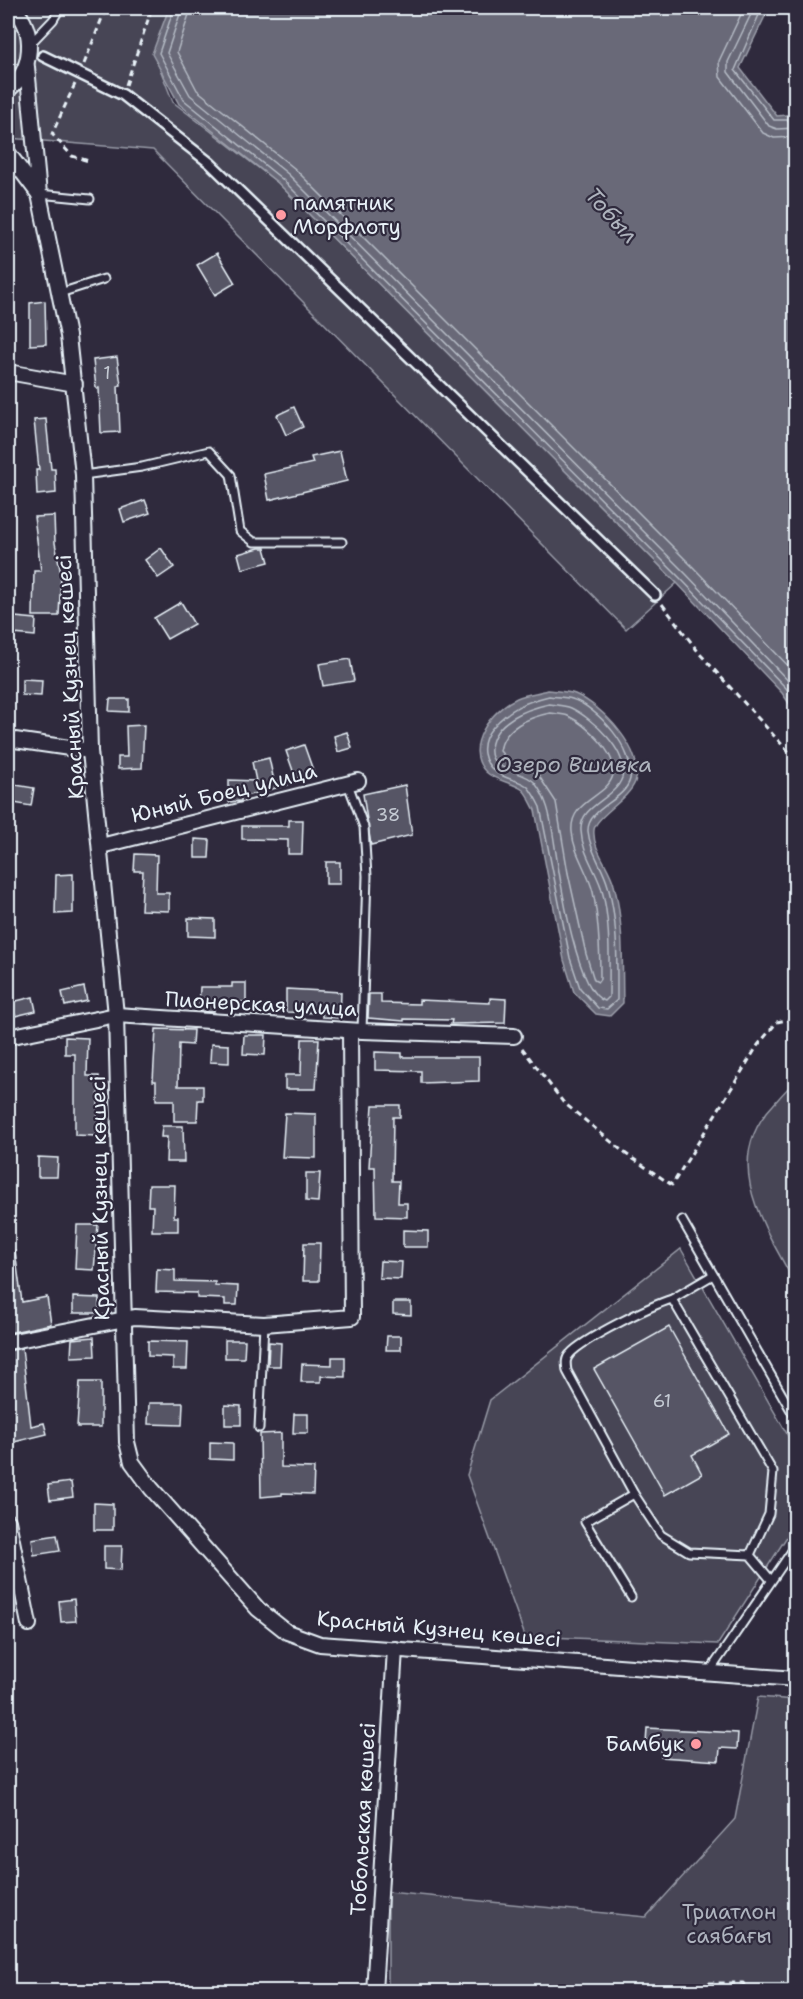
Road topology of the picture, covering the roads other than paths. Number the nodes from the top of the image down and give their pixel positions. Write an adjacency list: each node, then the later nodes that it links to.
1 (13, 8): 3 (street, Красный Кузнец көшесі)
2 (60, 8): 3 (lane)
3 (28, 46): 5 (street, Красный Кузнец көшесі)
4 (43, 56): 16 (street)
5 (27, 67): 6 (street); 8 (street, Красный Кузнец көшесі)
6 (8, 90)
7 (8, 153): 8 (street)
8 (39, 195): 9 (lane); 11 (street, Красный Кузнец көшесі)
9 (90, 199)
10 (104, 279): 11 (lane)
11 (60, 293): 13 (street, Красный Кузнец көшесі)
12 (8, 372): 13 (street)
13 (75, 384): 14 (street, Красный Кузнец көшесі)
14 (82, 475): 15 (lane); 18 (street, Красный Кузнец көшесі)
15 (342, 542)
16 (655, 595)
17 (8, 739): 18 (street)
18 (90, 751): 20 (street, Красный Кузнец көшесі)
19 (353, 783): 20 (street, Юный Боец улица); 22 (lane)
20 (101, 846): 21 (street, Красный Кузнец көшесі)
21 (116, 1015): 22 (street, Пионерская улица); 24 (street, Пионерская улица); 28 (street, Красный Кузнец көшесі)
22 (356, 1031): 23 (street, Пионерская улица); 29 (street)
23 (514, 1036)
24 (8, 1037)
25 (682, 1220): 26 (lane)
26 (713, 1275): 27 (lane); 31 (lane)
27 (672, 1299): 33 (lane); 36 (lane)
28 (123, 1318): 29 (street); 30 (street); 40 (street, Красный Кузнец көшесі)
29 (264, 1324): 32 (lane)
30 (8, 1342)
31 (795, 1419)
32 (260, 1428)
33 (634, 1494): 36 (lane); 38 (lane)
34 (8, 1521): 39 (street)
35 (795, 1545): 37 (lane)
36 (750, 1555): 37 (lane)
37 (771, 1580): 41 (lane)
38 (631, 1597)
39 (29, 1624)
40 (395, 1649): 41 (street, Красный Кузнец көшесі); 43 (street, Тобольская көшесі)
41 (710, 1671): 42 (street, Красный Кузнец көшесі)
42 (795, 1679)
43 (374, 1992)

